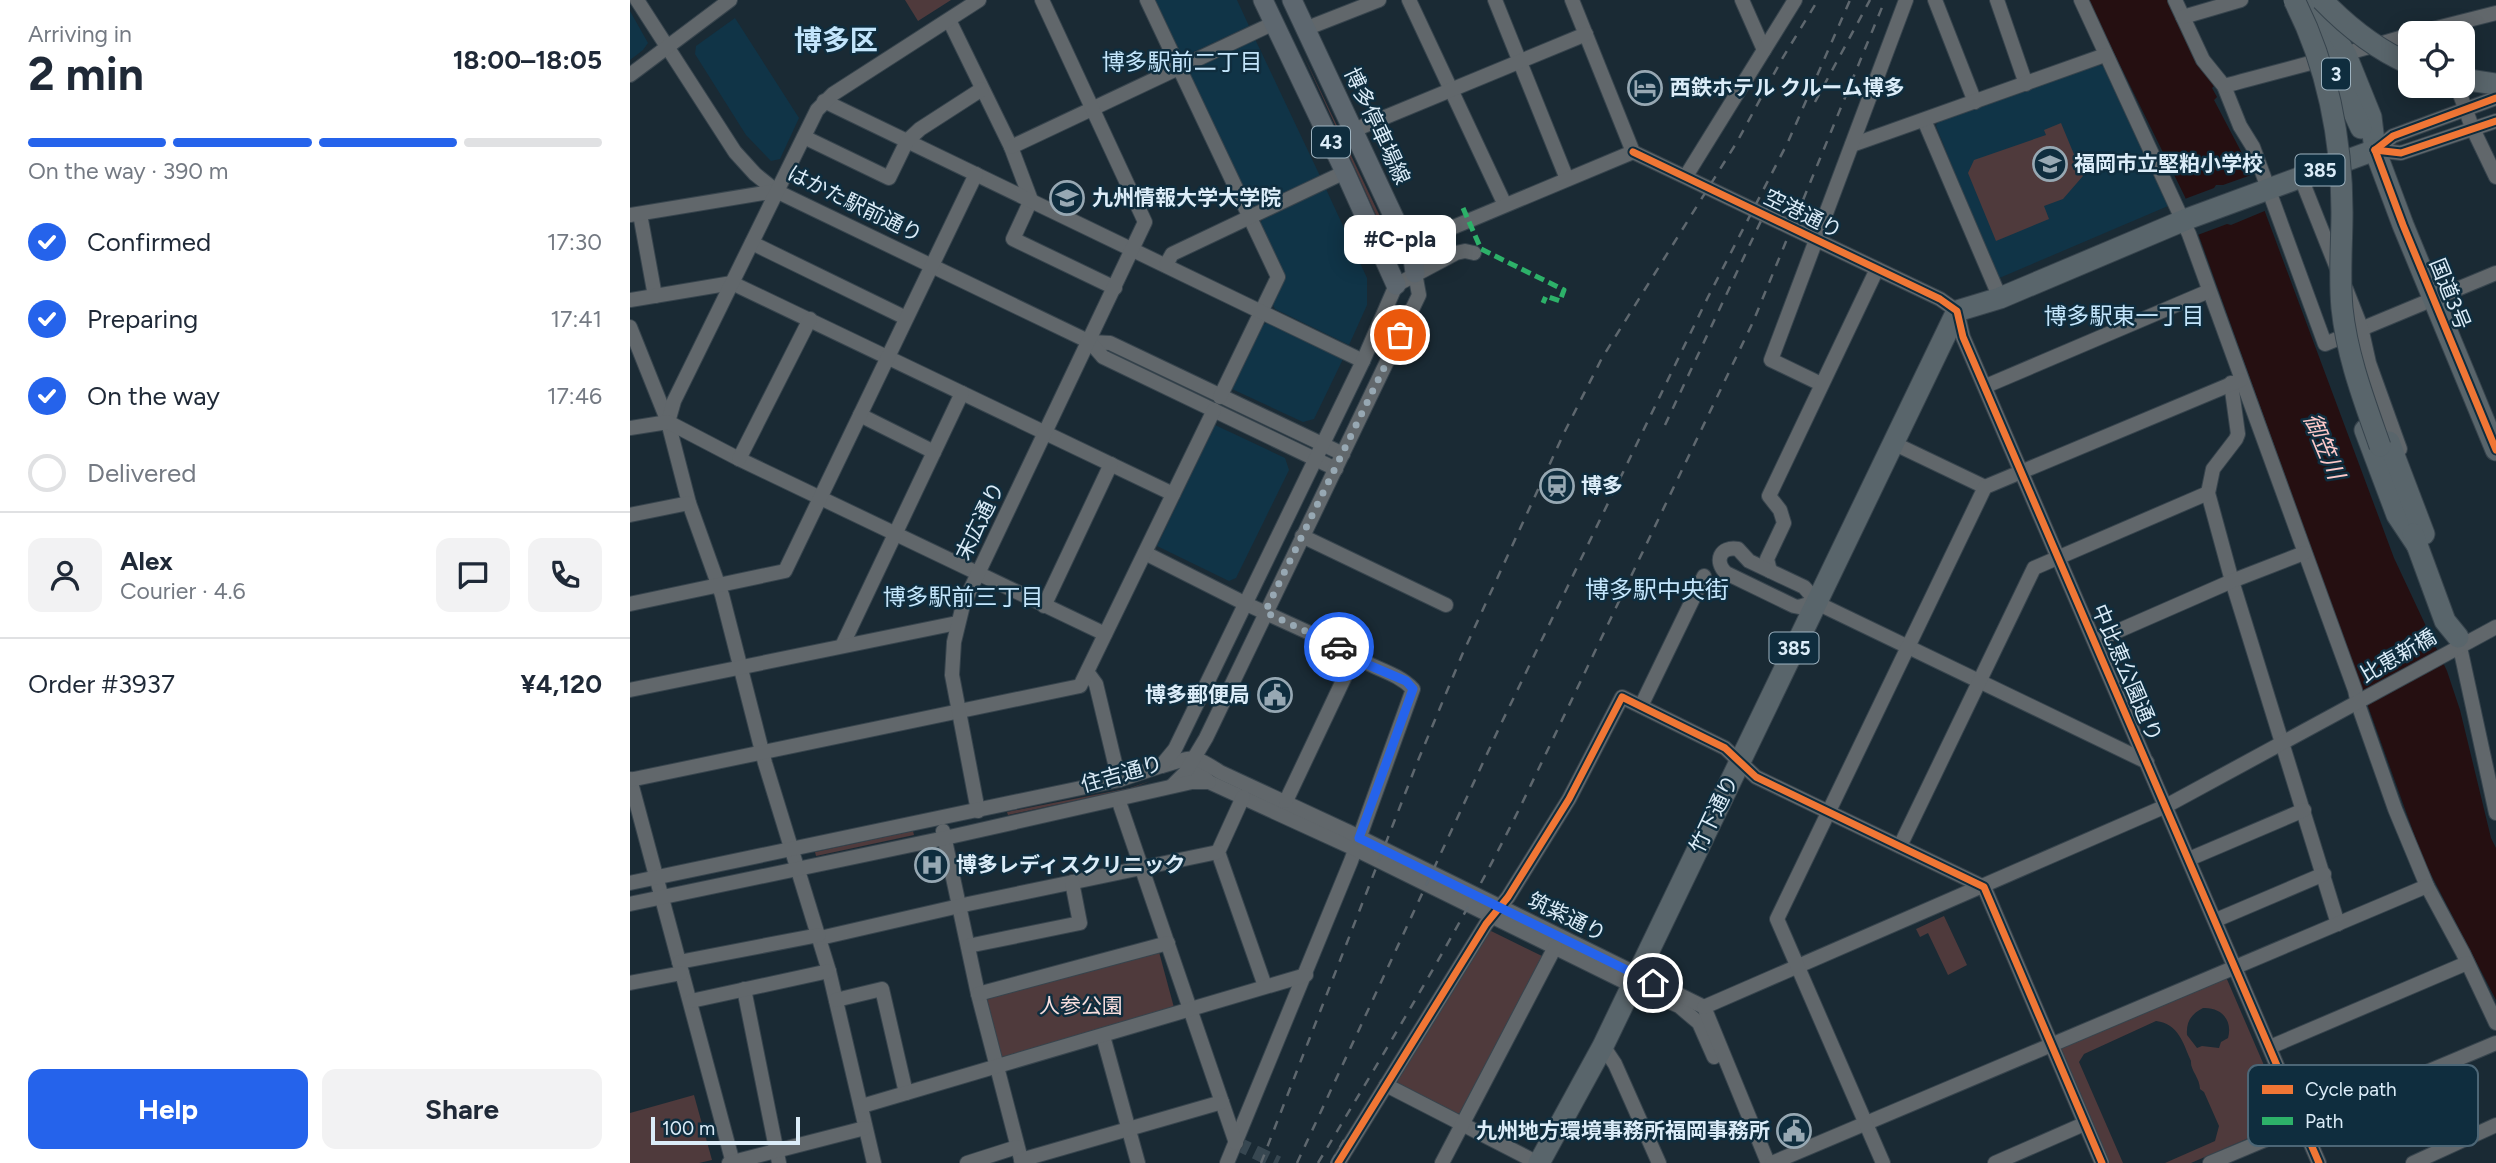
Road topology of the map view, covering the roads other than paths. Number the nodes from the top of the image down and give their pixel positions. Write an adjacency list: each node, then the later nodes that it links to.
1 (637, 0): 31 (street, はかた駅前通り)
2 (730, 0): 31 (street)
3 (979, 0): 25 (street)
4 (1042, 0): 49 (street, 末広通り)
5 (1147, 0): 37 (street)
6 (1263, 0): 27 (main road, 43)
7 (1292, 0): 28 (main road, 博多停車場線 / 43)
8 (1379, 0): 28 (street)
9 (1409, 0): 44 (street)
10 (1495, 0): 36 (street)
11 (1572, 0): 29 (street)
12 (1742, 0): 32 (street)
13 (1795, 0): 32 (street)
14 (1906, 0): 57 (street)
15 (1935, 0): 48 (street)
16 (1997, 0): 41 (street)
17 (2081, 0): 33 (street)
18 (2175, 0): 24 (street)
19 (2241, 0): 24 (street)
20 (2295, 0): 35 (highway, 国道3号 / 3); 96 (highway, bridge); 127 (highway, bridge)
21 (2314, 0): 35 (highway, 国道3号 / 3)
22 (2323, 0): 34 (highway, bridge)
23 (2496, 13): 26 (street)
24 (2183, 17): 42 (street)
25 (949, 20): 43 (street); 47 (street)
26 (2468, 21)
27 (1274, 23): 37 (street); 61 (main road, 43)
28 (1305, 29): 54 (main road, 博多停車場線 / 43)
29 (1586, 34): 36 (street); 60 (street)
30 (2398, 39): 35 (street)
31 (667, 48): 38 (street); 68 (street, はかた駅前通り)
32 (1764, 50): 63 (street)
33 (2105, 55): 41 (street); 73 (street)
34 (2398, 56)
35 (2337, 57): 42 (street); 59 (highway, 国道3号 / 3)
36 (1519, 61): 44 (street); 66 (street)
37 (1179, 67): 49 (street); 72 (street)
38 (630, 75)
39 (2475, 81): 40 (highway)
40 (2496, 83)
41 (2026, 84): 48 (street)
42 (2224, 86): 67 (street)
43 (982, 89): 56 (street); 58 (street)
44 (1451, 89): 54 (street); 70 (street)
45 (2496, 97): 50 (street)
46 (2461, 98): 50 (street)
47 (824, 101): 55 (street); 56 (street)
48 (1975, 102): 51 (street)
49 (1093, 107): 58 (street); 76 (street, 末広通り)
50 (2465, 109): 53 (street); 59 (street)
51 (1924, 120): 57 (street); 88 (street)
52 (2496, 121): 53 (street)
53 (2472, 127): 59 (street); 64 (street)
54 (1354, 130): 81 (main road, 博多停車場線 / 43)
55 (804, 137): 56 (street); 68 (street)
56 (908, 141): 62 (street)
57 (1852, 145): 74 (street)
58 (1011, 147): 69 (street)
59 (2375, 150): 65 (highway, 385); 89 (highway, 国道3号 / 3)
60 (1633, 152): 63 (street, 空港通り); 66 (street)
61 (1345, 172): 72 (street); 84 (main road, 43)
62 (976, 174): 69 (street); 79 (street)
63 (1686, 176): 74 (street, 空港通り)
64 (2496, 177)
65 (2301, 178): 67 (highway, 385); 96 (street)
66 (1567, 179): 70 (street)
67 (2267, 189): 73 (highway, 385); 96 (street)
68 (776, 191): 71 (street); 75 (street); 79 (street, はかた駅前通り)
69 (1031, 200): 76 (street); 85 (street)
70 (1506, 205): 81 (street)
71 (635, 215): 87 (street)
72 (1249, 218): 78 (street); 91 (street)
73 (2185, 220): 86 (street); 88 (highway, 385)
74 (1817, 240): 80 (street, 空港通り); 101 (street)
75 (752, 243): 83 (street); 93 (street)
76 (1134, 250): 78 (street); 85 (street, 末広通り)
77 (1474, 253): 81 (street)
78 (1166, 265): 91 (street)
79 (932, 266): 93 (street); 97 (street, はかた駅前通り)
80 (1877, 269): 92 (street, 空港通り); 101 (street)
81 (1415, 273): 84 (street); 113 (street, 住吉通り)
82 (2496, 273): 89 (street)
83 (732, 283): 87 (street); 94 (street); 106 (street)
84 (1396, 285): 99 (street, 住吉通り)
85 (1115, 288): 97 (street, 末広通り)
86 (2209, 290): 100 (street); 102 (street)
87 (655, 296): 90 (street)
88 (2000, 298): 92 (highway, 385)
89 (2433, 299): 96 (street); 111 (highway, 国道3号 / 3)
90 (630, 300)
91 (1262, 311): 99 (street); 104 (street)
92 (1956, 311): 102 (street, 中比恵公園通り); 109 (highway, 竹下通り / 385)
93 (906, 318): 98 (street)
94 (810, 319): 98 (street); 114 (street)
95 (630, 327): 106 (street)
96 (2353, 331): 127 (highway, bridge)
97 (1090, 342): 104 (street, はかた駅前通り); 108 (street, 末広通り)
98 (888, 357): 103 (street); 105 (street)
99 (1363, 361): 110 (street, 住吉通り)
100 (2236, 382): 118 (street); 120 (street); 129 (street)
101 (1821, 384): 131 (street)
102 (1986, 386): 118 (street, 中比恵公園通り)
103 (962, 393): 108 (street); 112 (street)
104 (1217, 403): 110 (street, はかた駅前通り); 115 (street, はかた駅前通り); 121 (street)
105 (860, 415): 112 (street); 122 (street)
106 (668, 422): 107 (street); 114 (street); 123 (street)
107 (630, 428)
108 (1046, 432): 116 (street); 132 (street, 末広通り)
109 (1893, 443): 119 (street); 136 (highway, 竹下通り / 385)
110 (1322, 444): 113 (street, はかた駅前通り); 115 (street, 住吉通り)
111 (2496, 450)
112 (934, 452): 125 (street)
113 (1343, 454): 117 (street, 住吉通り)
114 (739, 459): 122 (street)
115 (1316, 459): 117 (street, はかた駅前通り); 137 (street, 住吉通り)
116 (1111, 464): 121 (street); 140 (street)
117 (1336, 469): 126 (street, 住吉通り)
118 (2022, 471): 119 (street); 130 (street, 中比恵公園通り)
119 (1985, 487): 148 (street)
120 (2208, 493): 130 (street); 134 (street)
121 (1173, 494): 128 (street)
122 (820, 498): 125 (street); 135 (street)
123 (689, 503): 124 (street); 135 (street)
124 (630, 515)
125 (895, 534): 132 (street); 147 (street)
126 (1302, 536): 139 (street); 141 (street, 住吉通り)
127 (2421, 540): 145 (highway)
128 (1145, 553): 137 (street); 144 (street)
129 (2304, 553): 134 (street); 154 (street)
130 (2058, 557): 146 (street, 中比恵公園通り); 152 (street)
131 (1770, 571): 136 (street); 136 (street)
132 (978, 573): 140 (street); 142 (street, 末広通り)
133 (1704, 576): 155 (street)
134 (2232, 581): 146 (street); 159 (street)
135 (719, 586): 138 (street); 150 (street)
136 (1815, 602): 148 (street); 162 (highway, 竹下通り / 385)
137 (1244, 603): 141 (street); 157 (street, 住吉通り)
138 (630, 604)
139 (1446, 605)
140 (1044, 606): 144 (street)
141 (1265, 612): 149 (street); 158 (street, 住吉通り)
142 (957, 623): 147 (street); 156 (street, 末広通り)
143 (2496, 627): 145 (street, 比恵新橋)
144 (1105, 634): 151 (street)
145 (2454, 634): 154 (street, 比恵新橋); 177 (street)
146 (2095, 641): 163 (street, 中比恵公園通り)
147 (842, 646): 150 (street)
148 (1909, 646): 152 (street); 176 (street)
149 (1357, 660): 172 (street); 180 (street)
150 (742, 666): 153 (street); 160 (street)
151 (1088, 673): 156 (street); 167 (street)
152 (1979, 681): 163 (street); 181 (street)
153 (630, 690)
154 (2358, 704): 159 (street, 比恵新橋); 191 (street)
155 (1641, 706): 162 (street); 196 (street)
156 (958, 712): 160 (street); 175 (street, 末広通り)
157 (1184, 730): 161 (street); 164 (street, 住吉通り)
158 (1206, 738): 161 (street, 住吉通り); 165 (street)
159 (2283, 741): 173 (street, 比恵新橋); 174 (street)
160 (763, 753): 166 (street); 182 (street)
161 (1190, 760): 164 (street); 165 (street, 筑紫通り); 168 (street, 筑紫通り); 169 (street, 住吉通り)
162 (1739, 761): 176 (street); 209 (highway, 竹下通り / 385)
163 (2147, 762): 173 (street, 中比恵公園通り)
164 (1161, 766): 167 (street, 住吉通り)
165 (1214, 768): 172 (street, 筑紫通り)
166 (630, 780): 188 (street)
167 (1119, 780): 175 (street, 住吉通り)
168 (1209, 782): 169 (street); 170 (street, 筑紫通り)
169 (1172, 786): 171 (street, 住吉通り)
170 (1243, 797): 180 (street, 筑紫通り); 183 (street)
171 (1118, 799): 179 (street, 住吉通り); 185 (street)
172 (1286, 801): 180 (street, 筑紫通り)
173 (2166, 806): 184 (street, 中比恵公園通り); 192 (street, 比恵新橋)
174 (2304, 810): 184 (street); 187 (street)
175 (978, 811): 178 (street, 住吉通り)
176 (1829, 812): 181 (street); 206 (street)
177 (2496, 813)
178 (940, 819): 179 (street); 182 (street, 住吉通り)
179 (945, 838): 186 (street, 住吉通り); 195 (street)
180 (1357, 843): 196 (street, 筑紫通り); 208 (street)
181 (1900, 846): 192 (street)
182 (792, 850): 186 (street); 188 (street, 住吉通り)
183 (1218, 852): 185 (street); 211 (street)
184 (2189, 859): 197 (street, 中比恵公園通り)
185 (1142, 866): 189 (street); 200 (street)
186 (798, 868): 193 (street, 住吉通り); 199 (street)
187 (2324, 874): 197 (street); 198 (street)
188 (657, 878): 190 (street, 住吉通り); 193 (street)
189 (1072, 882): 195 (street); 201 (street)
190 (630, 883)
191 (2427, 886): 198 (street); 203 (street)
192 (1984, 887): 206 (street, 比恵新橋); 221 (street)
193 (662, 897): 194 (street, 住吉通り); 205 (street)
194 (630, 904)
195 (959, 906): 199 (street); 201 (street)
196 (1495, 911): 202 (street, 筑紫通り); 209 (street, 筑紫通り); 227 (street)
197 (2216, 920): 204 (street, 中比恵公園通り)
198 (2338, 924): 204 (street)
199 (820, 936): 205 (street); 207 (street)
200 (1168, 943): 213 (street); 217 (street)
201 (968, 946): 213 (street)
202 (1555, 947): 209 (street, 筑紫通り); 231 (street)
203 (2467, 963): 218 (street); 223 (street)
204 (2235, 966): 221 (street); 223 (street, 中比恵公園通り)
205 (681, 968): 210 (street); 215 (street)
206 (1798, 968): 216 (street, 比恵新橋); 232 (street)
207 (829, 971): 212 (street); 214 (street)
208 (1306, 975): 211 (street); 238 (street)
209 (1633, 980): 216 (street, 筑紫通り); 222 (highway, 竹下通り / 385); 253 (street, 筑紫通り)
210 (630, 983)
211 (1265, 986): 217 (street)
212 (744, 989): 215 (street); 242 (street)
213 (978, 994): 226 (street)
214 (836, 1000): 228 (street); 230 (street)
215 (691, 1001): 244 (street)
216 (1704, 1007): 253 (street)
217 (1188, 1009): 219 (street); 229 (street)
218 (2496, 1023)
219 (1103, 1036): 226 (street); 236 (street)
220 (2496, 1043): 225 (street)
221 (2052, 1044): 232 (street); 233 (street)
222 (1603, 1046): 251 (highway, 竹下通り / 385); 252 (street)
223 (2270, 1047): 224 (street, 中比恵公園通り)
224 (2278, 1065)
225 (2444, 1065)
226 (997, 1067): 228 (street); 243 (street)
227 (1386, 1084): 231 (street); 249 (street)
228 (906, 1093): 230 (street)
229 (1222, 1102): 236 (street); 238 (street)
230 (862, 1106): 235 (street)
231 (1462, 1124): 250 (street); 251 (street)
232 (1866, 1124): 253 (street); 254 (street)
233 (2084, 1124): 255 (street); 256 (street)
234 (2496, 1125): 237 (street)
235 (865, 1128): 242 (street); 245 (street)
236 (1129, 1129): 243 (street); 247 (street)
237 (2478, 1133)
238 (1236, 1143): 248 (street)
239 (2251, 1146): 257 (street)
240 (2312, 1146): 258 (street, 中比恵公園通り)
241 (2450, 1146): 259 (street)
242 (777, 1157): 244 (street)
243 (1020, 1157): 246 (street)
244 (732, 1163)
245 (874, 1163)
246 (967, 1163)
247 (1138, 1163)
248 (1227, 1163)
249 (1338, 1163)
250 (1442, 1163)
251 (1539, 1163)
252 (1659, 1163)
253 (1768, 1163)
254 (1883, 1163)
255 (1995, 1163)
256 (2102, 1163)
257 (2210, 1163)
258 (2319, 1163)
259 (2413, 1163)

